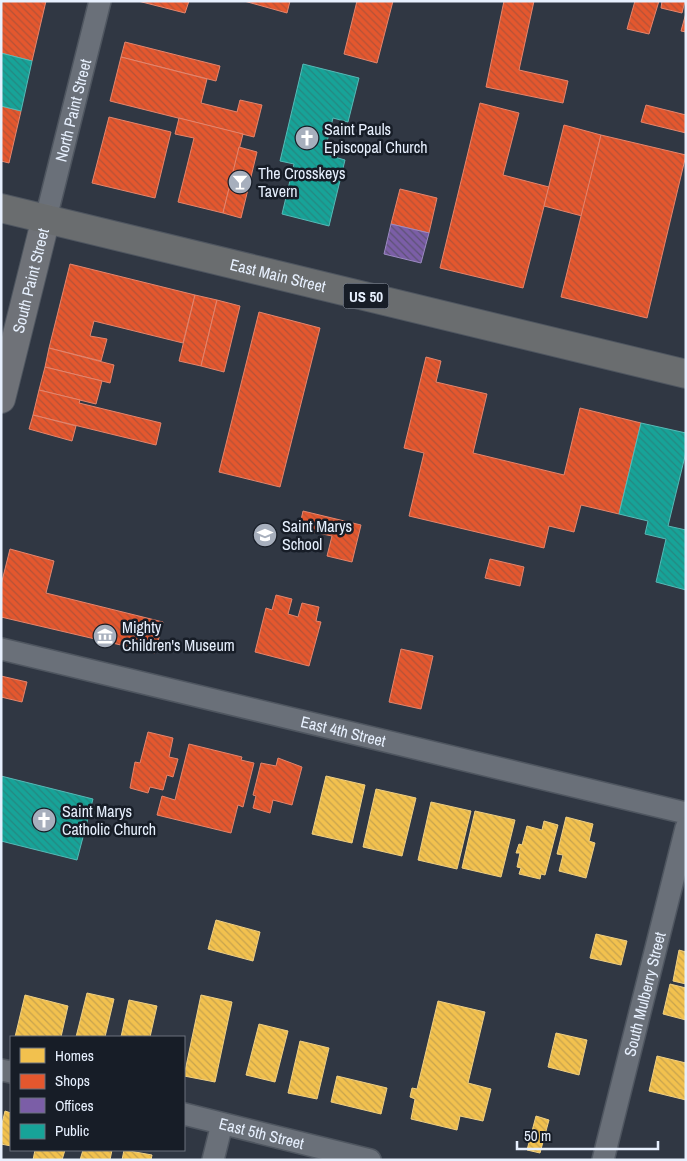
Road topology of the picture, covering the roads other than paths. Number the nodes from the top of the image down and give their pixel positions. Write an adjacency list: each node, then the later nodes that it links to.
1 (100, 1): 3 (street, North Paint Street)
2 (1, 208): 3 (main road, US 50)
3 (46, 218): 4 (main road, East Main Street / US 50); 5 (main road, South Paint Street)
4 (686, 374)
5 (1, 399)
6 (1, 649): 7 (street, East 4th Street)
7 (686, 812)
8 (686, 828): 13 (street, South Mulberry Street)
9 (185, 1114): 10 (street, East 5th Street)
10 (222, 1124): 11 (street); 12 (street, East 5th Street)
11 (213, 1160)
12 (370, 1160)
13 (603, 1160)

